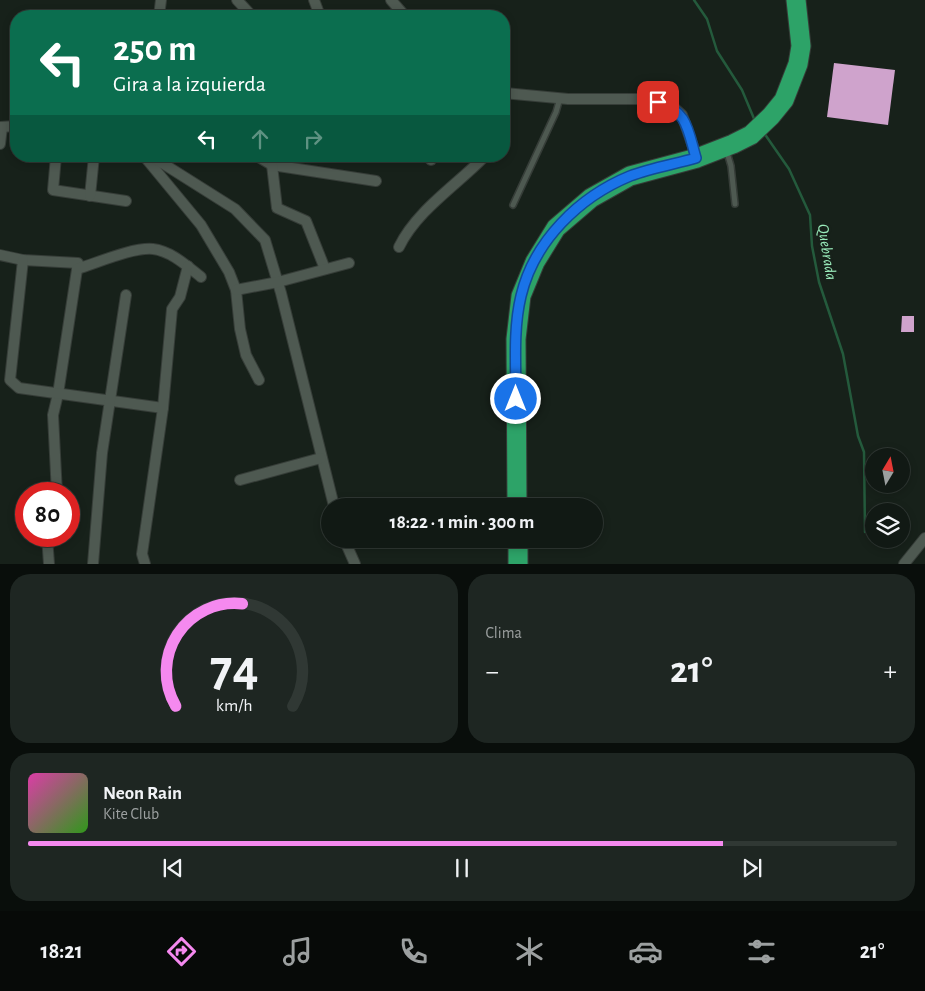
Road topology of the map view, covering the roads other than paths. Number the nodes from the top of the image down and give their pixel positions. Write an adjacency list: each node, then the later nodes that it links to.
1 (237, 0): 4 (street)
2 (391, 0): 5 (street)
3 (796, 0): 10 (highway)
4 (246, 10)
5 (400, 10)
6 (510, 94): 7 (street)
7 (560, 98): 11 (street); 23 (lane)
8 (1, 127): 9 (street)
9 (0, 144)
10 (725, 146): 11 (highway); 22 (lane)
11 (696, 158): 43 (highway)
12 (55, 162): 20 (street)
13 (93, 162): 20 (street)
14 (149, 162): 33 (street)
15 (161, 162): 32 (street)
16 (267, 162): 18 (street)
17 (479, 162): 24 (street)
18 (272, 165): 19 (street); 30 (street)
19 (376, 181)
20 (90, 196): 21 (street)
21 (126, 201)
22 (735, 204)
23 (512, 205)
24 (399, 247)
25 (0, 255): 26 (street)
26 (23, 260): 29 (street); 36 (street)
27 (349, 263): 30 (street)
28 (188, 266): 29 (street); 31 (street); 38 (street)
29 (77, 269): 36 (street)
30 (325, 269): 32 (street)
31 (200, 277)
32 (278, 282): 33 (street); 39 (street)
33 (236, 290): 35 (street)
34 (126, 295): 37 (street)
35 (259, 380)
36 (58, 394): 37 (street); 41 (street)
37 (110, 401): 38 (street); 49 (street)
38 (163, 408): 50 (street)
39 (321, 458): 40 (street); 42 (street)
40 (240, 480)
41 (56, 482)
42 (332, 498)
43 (517, 498)
44 (925, 538): 53 (street)
45 (48, 547): 48 (street)
46 (348, 548): 51 (street)
47 (518, 548): 52 (highway)
48 (49, 564)
49 (93, 564)
50 (145, 564)
51 (355, 564)
52 (518, 564)
53 (904, 564)

